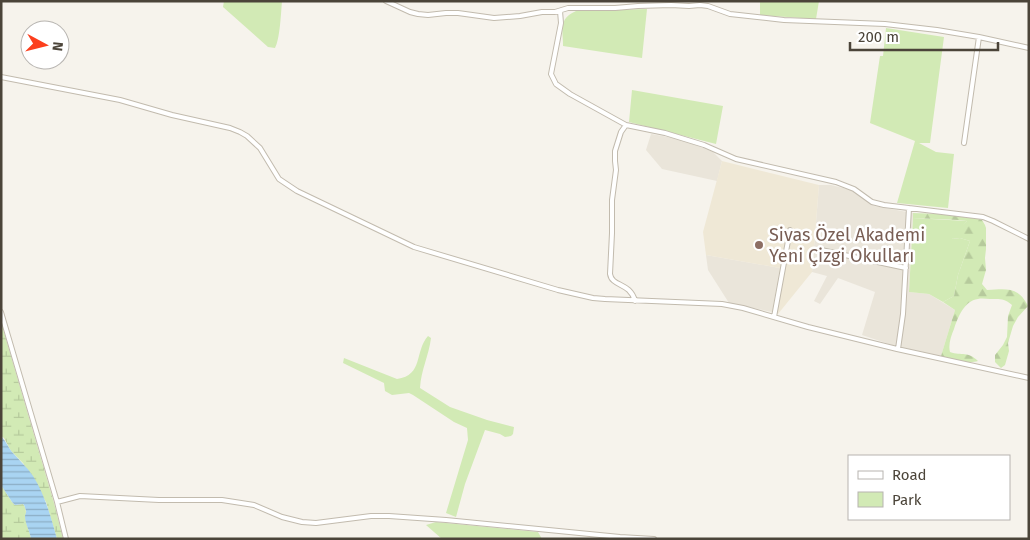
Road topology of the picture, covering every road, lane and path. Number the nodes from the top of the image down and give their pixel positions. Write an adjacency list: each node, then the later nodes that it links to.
1 (386, 1): 2 (street)
2 (560, 11): 3 (street); 6 (street)
3 (979, 37): 4 (street); 7 (street)
4 (1029, 48)
5 (1, 77): 13 (street)
6 (626, 125): 8 (street); 13 (street)
7 (964, 143)
8 (909, 208): 10 (street); 12 (street)
9 (790, 230): 15 (street)
10 (1029, 239)
11 (821, 250): 12 (street)
12 (906, 268): 16 (street)
13 (635, 301): 15 (street)
14 (1, 312): 18 (street)
15 (774, 316): 16 (street)
16 (898, 350): 17 (street)
17 (1029, 378)
18 (57, 502): 19 (street); 20 (street)
19 (66, 539)
20 (654, 539)

